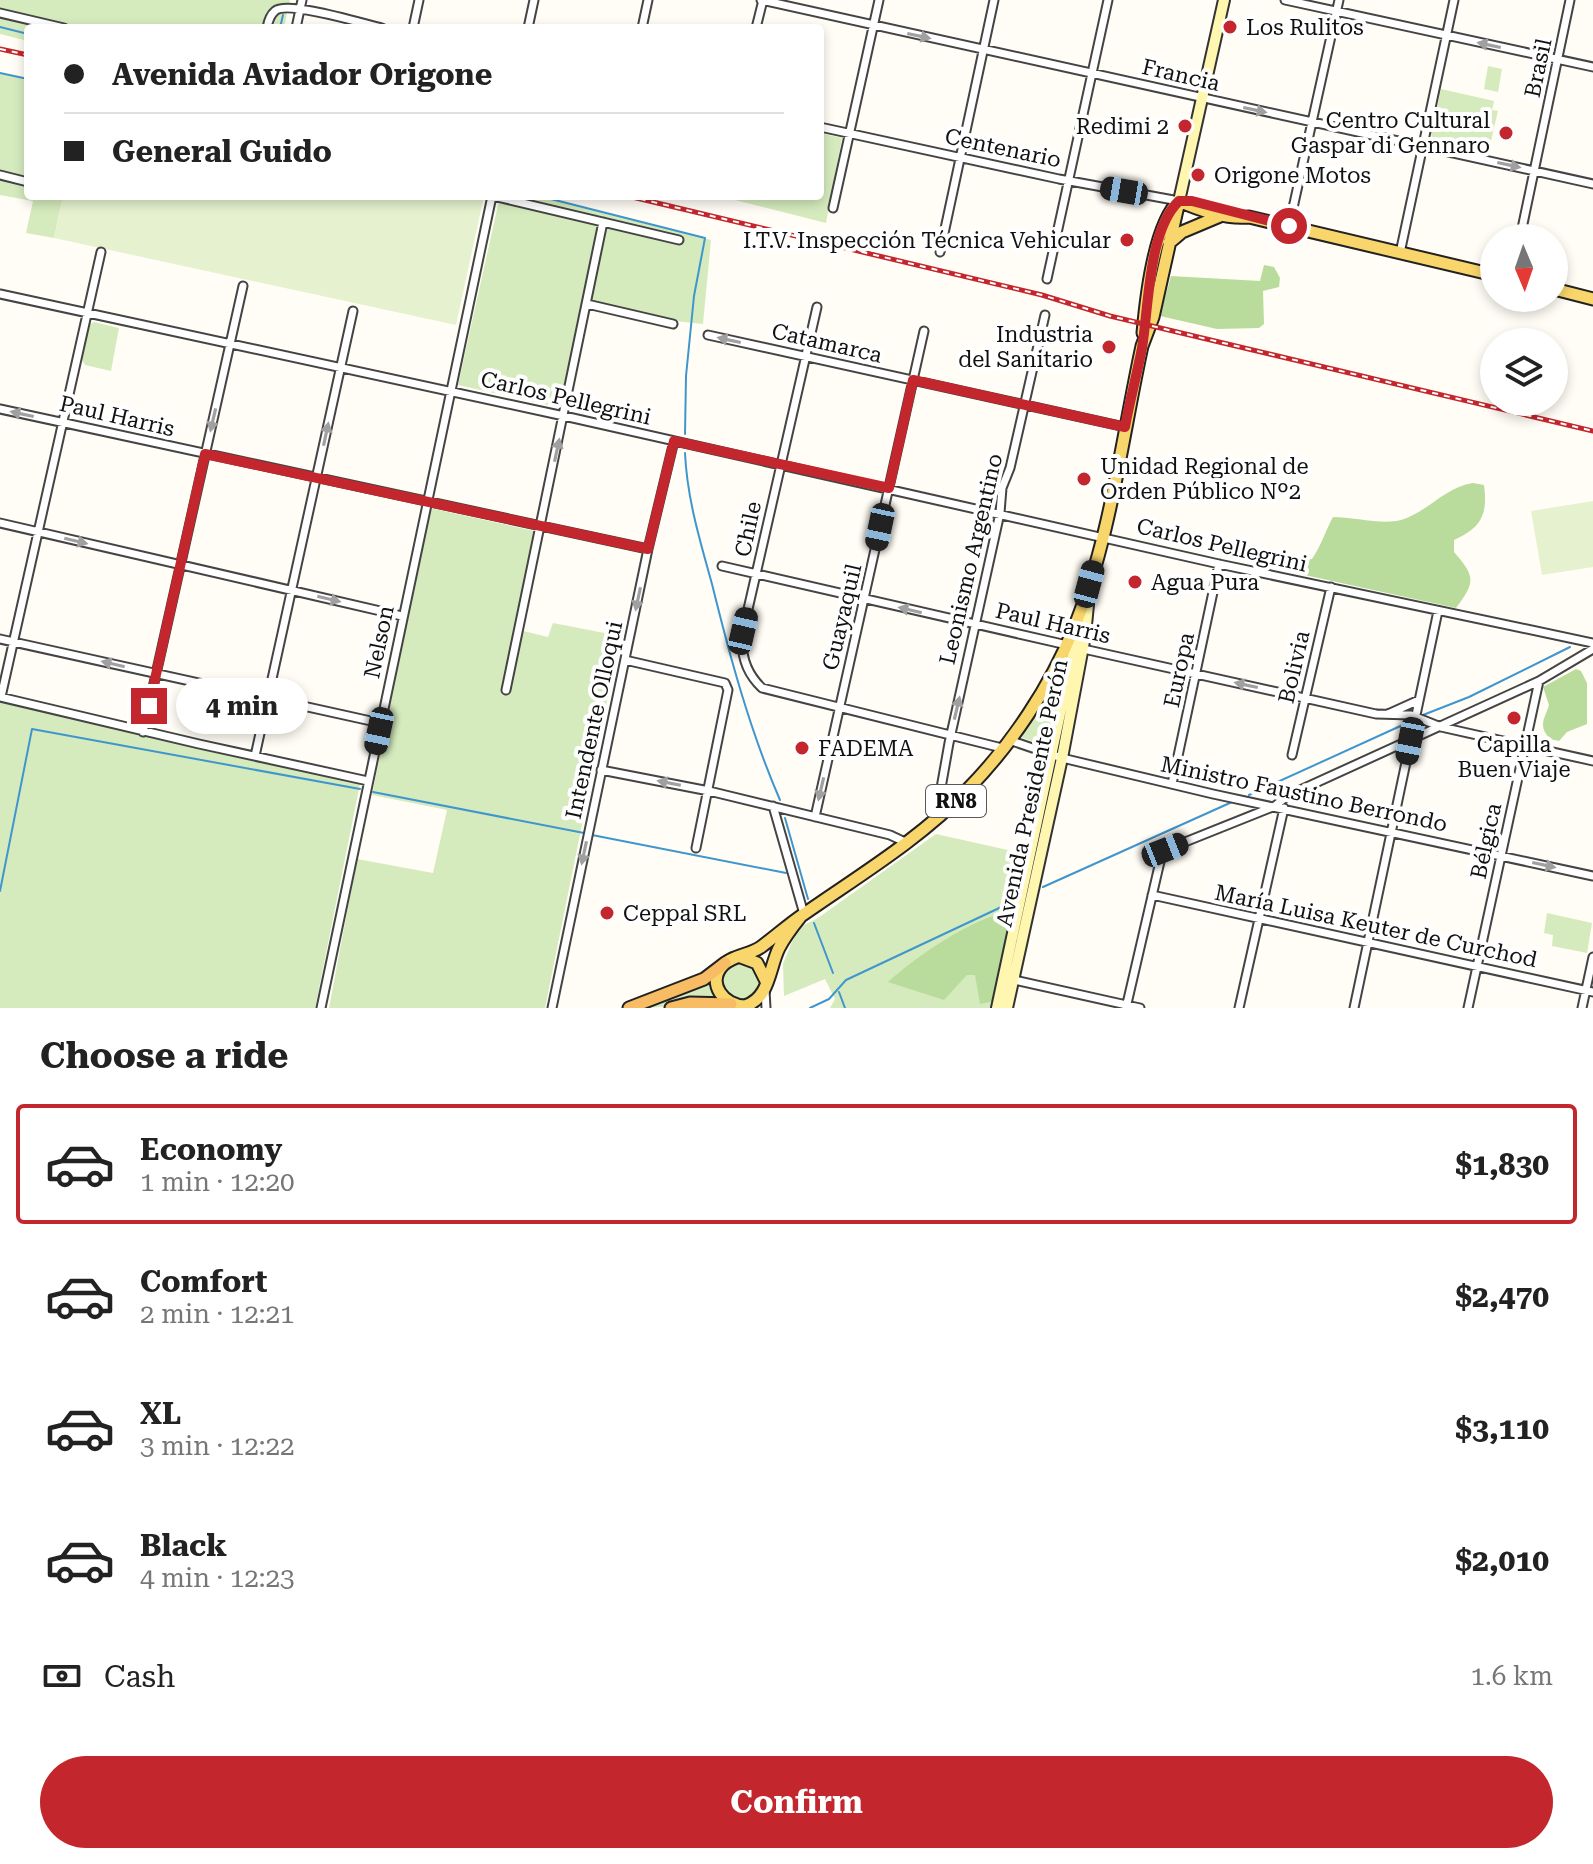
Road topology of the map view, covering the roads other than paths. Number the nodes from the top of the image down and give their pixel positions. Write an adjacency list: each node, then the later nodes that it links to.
1 (419, 0): 20 (street)
2 (534, 0): 21 (street)
3 (648, 0): 22 (street)
4 (762, 0): 23 (street); 24 (street, Francia)
5 (879, 0): 24 (street)
6 (994, 0): 26 (street)
7 (1108, 0): 29 (street)
8 (1224, 0): 30 (main road, Avenida Presidente Perón)
9 (1285, 0): 14 (street)
10 (1339, 0): 14 (street)
11 (1454, 0): 25 (street)
12 (1570, 0): 27 (street, Brasil)
13 (301, 4): 17 (street); 18 (street); 19 (street)
14 (1336, 11): 25 (street); 31 (street)
15 (0, 13): 16 (street)
16 (47, 24)
17 (269, 24)
18 (297, 24)
19 (368, 24)
20 (414, 24)
21 (529, 24)
22 (643, 24)
23 (757, 24)
24 (873, 26): 26 (street, Francia, one-way to 26); 33 (street)
25 (1447, 36): 27 (street, one-way to 25); 34 (street)
26 (984, 50): 29 (street, Francia); 35 (street)
27 (1558, 60): 28 (street); 36 (street, Brasil)
28 (1593, 67)
29 (1092, 72): 30 (street, Francia); 39 (street)
30 (1202, 98): 31 (street, Francia, one-way to 31); 43 (main road, Avenida Presidente Perón)
31 (1313, 122): 34 (street, Francia); 49 (street)
32 (824, 128): 33 (street, Centenario)
33 (850, 133): 35 (street, Centenario); 44 (street)
34 (1423, 146): 36 (street, Francia, one-way to 36); 54 (street)
35 (961, 158): 39 (street, Centenario); 53 (street)
36 (1535, 171): 40 (street, Francia); 48 (street, Brasil)
37 (0, 175): 38 (street)
38 (24, 181)
39 (1068, 181): 43 (street, Centenario); 56 (street)
40 (1593, 184)
41 (492, 200): 74 (street, Nelson)
42 (510, 200): 47 (street)
43 (1179, 201): 45 (main road); 46 (main road); 51 (main road, Avenida Presidente Perón); 70 (main road, Avenida Presidente Perón)
44 (833, 208)
45 (1225, 215): 46 (main road); 51 (main road)
46 (1249, 217): 49 (main road)
47 (603, 222): 50 (street); 61 (street)
48 (1523, 224)
49 (1289, 226): 54 (main road)
50 (679, 240)
51 (1169, 243): 70 (main road, Avenida Presidente Perón)
52 (101, 252): 64 (street)
53 (940, 252)
54 (1400, 253): 55 (main road)
55 (1480, 272)
56 (1047, 279)
57 (243, 286): 69 (street)
58 (1568, 293): 60 (main road)
59 (0, 294): 64 (street, Carlos Pellegrini)
60 (1593, 299)
61 (587, 304): 66 (street); 77 (street)
62 (817, 307): 71 (street, Chile)
63 (353, 311): 72 (street)
64 (88, 314): 69 (street, Carlos Pellegrini); 78 (street)
65 (1045, 315): 75 (street, Leonismo Argentino)
66 (673, 324)
67 (924, 331): 73 (street, Guayaquil)
68 (708, 335): 71 (street, Catamarca, one-way to 68)
69 (230, 344): 72 (street, Carlos Pellegrini); 81 (street, one-way to 81)
70 (1142, 346): 79 (main road, Avenida Presidente Perón)
71 (806, 356): 73 (street, Catamarca); 82 (street, Chile)
72 (340, 368): 74 (street, Carlos Pellegrini); 83 (street, one-way to 72)
73 (913, 380): 75 (street, Catamarca); 84 (street, Guayaquil)
74 (450, 391): 77 (street, Carlos Pellegrini); 85 (street, Nelson)
75 (1024, 404): 79 (street, Catamarca); 86 (street, Leonismo Argentino)
76 (0, 409): 78 (street, Paul Harris, one-way to 76)
77 (564, 416): 80 (street, Carlos Pellegrini); 88 (street, one-way to 77)
78 (63, 423): 81 (street, Paul Harris); 89 (street)
79 (1125, 427): 90 (main road, Avenida Presidente Perón)
80 (674, 441): 82 (street, Carlos Pellegrini); 91 (street, Intendente Olloqui)
81 (205, 454): 83 (street, Paul Harris); 93 (street)
82 (781, 464): 84 (street, Carlos Pellegrini); 95 (street, Chile)
83 (316, 478): 85 (street, Paul Harris); 98 (street)
84 (889, 488): 86 (street, Carlos Pellegrini); 99 (street, Guayaquil)
85 (426, 503): 88 (street, Paul Harris); 101 (street, Nelson)
86 (1000, 513): 90 (street, Carlos Pellegrini); 102 (street, Leonismo Argentino)
87 (0, 523): 89 (street)
88 (540, 526): 91 (street, Paul Harris); 112 (street)
89 (38, 532): 93 (street, one-way to 93); 104 (street)
90 (1102, 536): 92 (street, Carlos Pellegrini); 96 (main road, Avenida Presidente Perón)
91 (648, 549): 107 (street, Intendente Olloqui, one-way to 107)
92 (1219, 564): 97 (street, Carlos Pellegrini); 110 (street, Europa)
93 (181, 565): 98 (street); 109 (street)
94 (722, 566): 95 (street, Paul Harris)
95 (756, 576): 99 (street, Paul Harris); 108 (street, Chile)
96 (1089, 584): 106 (main road, Avenida Presidente Perón); 106 (main road, Avenida Presidente Perón / RN8)
97 (1331, 587): 100 (street, Carlos Pellegrini); 116 (street, Bolivia)
98 (291, 590): 101 (street, one-way to 101); 115 (street)
99 (864, 600): 102 (street, Paul Harris, one-way to 99); 117 (street, Guayaquil)
100 (1438, 611): 105 (street, Carlos Pellegrini); 113 (street)
101 (402, 616): 120 (street, Nelson)
102 (976, 625): 106 (street, Paul Harris); 123 (street, Leonismo Argentino, one-way to 102)
103 (0, 639): 104 (street)
104 (13, 642): 109 (street, one-way to 104); 114 (street)
105 (1593, 646): 111 (street)
106 (1075, 647): 110 (street, Paul Harris); 125 (main road, RN8); 129 (main road, Avenida Presidente Perón)
107 (625, 660): 131 (street, Intendente Olloqui); 134 (street)
108 (746, 665): 117 (street, Ministro Faustino Berrondo)
109 (156, 673): 115 (street); 122 (street)
110 (1196, 674): 116 (street, Paul Harris, one-way to 110); 133 (street, Europa)
111 (1539, 681): 121 (street); 126 (street, Bélgica)
112 (506, 690)
113 (1420, 696): 118 (street); 119 (street)
114 (0, 697): 122 (street)
115 (268, 698): 120 (street); 128 (street)
116 (1305, 698): 118 (street, Paul Harris); 127 (street, Bolivia)
117 (840, 708): 123 (street, Ministro Faustino Berrondo); 139 (street, Guayaquil, one-way to 139)
118 (1381, 714): 119 (street, Paul Harris)
119 (1415, 717): 121 (street, Paul Harris); 124 (street)
120 (380, 723): 132 (street, Nelson)
121 (1441, 727): 124 (street); 126 (street)
122 (143, 732): 128 (street)
123 (950, 736): 125 (street, Ministro Faustino Berrondo); 138 (street, Leonismo Argentino)
124 (1410, 741): 136 (street); 140 (street)
125 (1006, 744): 129 (street, Ministro Faustino Berrondo); 138 (main road, RN8)
126 (1524, 746): 130 (street); 143 (street, Bélgica)
127 (1292, 755)
128 (255, 756): 132 (street)
129 (1056, 757): 133 (street, Ministro Faustino Berrondo); 153 (main road, Avenida Presidente Perón)
130 (1593, 761)
131 (601, 770): 134 (street, one-way to 131); 159 (street, Intendente Olloqui, one-way to 159)
132 (368, 781): 158 (street, Nelson)
133 (1172, 784): 136 (street, Ministro Faustino Berrondo)
134 (709, 791): 135 (street); 142 (street)
135 (773, 806): 139 (street); 146 (street)
136 (1275, 806): 137 (street, Ministro Faustino Berrondo); 145 (street)
137 (1284, 808): 140 (street, Ministro Faustino Berrondo); 147 (street)
138 (944, 812): 141 (main road, RN8)
139 (815, 817): 141 (street)
140 (1392, 832): 143 (street, Ministro Faustino Berrondo); 148 (street)
141 (907, 843): 146 (main road, RN8)
142 (696, 848)
143 (1501, 856): 144 (street, Ministro Faustino Berrondo, one-way to 144); 152 (street, Bélgica)
144 (1593, 876)
145 (1152, 895): 147 (street, María Luisa Keuter de Curchod); 157 (street)
146 (802, 915): 149 (main road, RN8); 154 (main road, RN8)
147 (1259, 919): 148 (street, María Luisa Keuter de Curchod); 166 (street)
148 (1368, 943): 152 (street, María Luisa Keuter de Curchod); 167 (street)
149 (738, 957): 151 (main road, RN8); 154 (main road)
150 (1593, 957): 155 (street)
151 (725, 963): 156 (main road); 160 (highway, RN8)
152 (1477, 967): 155 (street, María Luisa Keuter de Curchod); 168 (street, Bélgica)
153 (1008, 979): 157 (street); 163 (main road, Avenida Presidente Perón); 164 (main road, Avenida Presidente Perón)
154 (766, 985): 156 (main road); 162 (street)
155 (1589, 992): 169 (street)
156 (737, 1006): 161 (highway)
157 (1126, 1007): 165 (street)
158 (321, 1008)
159 (552, 1008)
160 (629, 1008)
161 (671, 1008)
162 (766, 1008)
163 (997, 1008)
164 (1007, 1008)
165 (1140, 1008)
166 (1239, 1008)
167 (1354, 1008)
168 (1468, 1008)
169 (1582, 1008)

